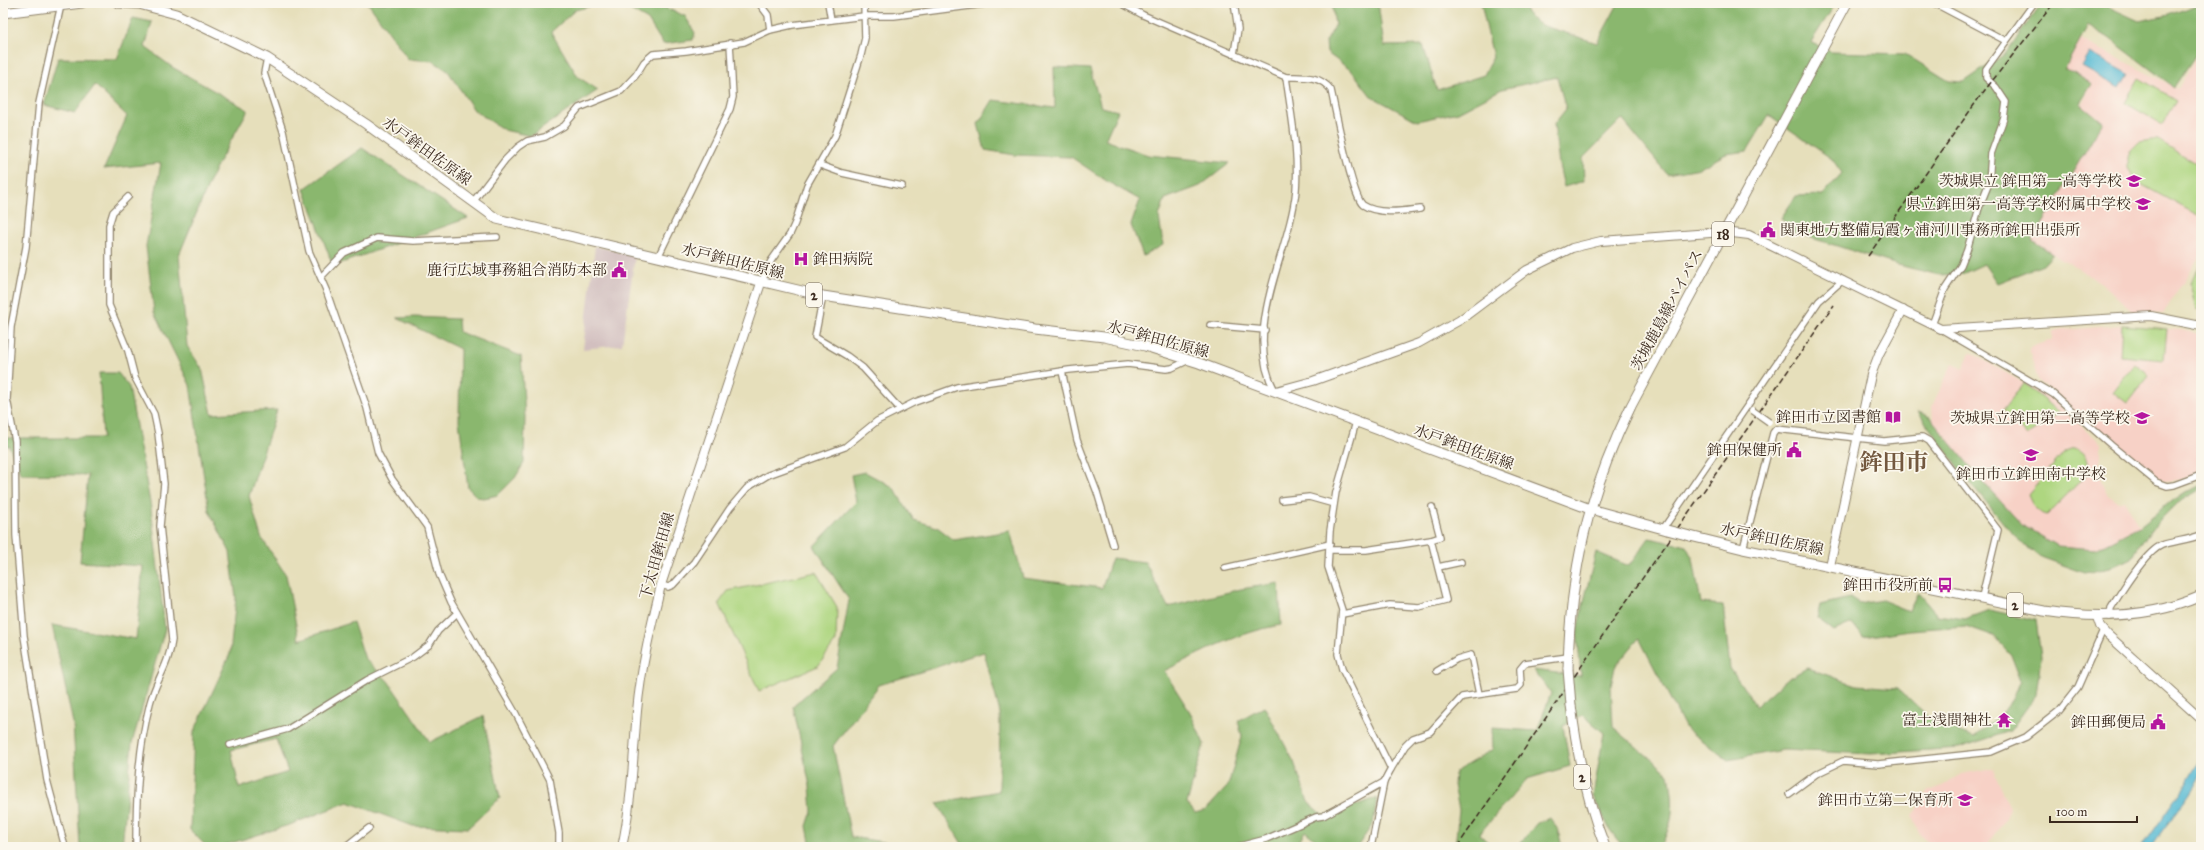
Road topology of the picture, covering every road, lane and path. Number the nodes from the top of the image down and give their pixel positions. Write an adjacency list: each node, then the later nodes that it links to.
1 (82, 3): 13 (main road)
2 (118, 3): 3 (main road, 水戸鉾田佐原線 / 2)
3 (139, 3): 22 (main road, 水戸鉾田佐原線 / 2)
4 (759, 3): 18 (street)
5 (828, 3): 17 (street)
6 (864, 3): 16 (street)
7 (992, 3): 16 (street)
8 (1122, 3): 21 (street)
9 (1234, 3): 21 (street)
10 (1847, 3): 29 (main road, 茨城鹿島線バイパス / 18)
11 (1934, 3): 19 (street)
12 (2034, 3): 19 (street)
13 (61, 5): 14 (main road); 82 (street)
14 (29, 6): 15 (main road)
15 (3, 13)
16 (864, 16): 17 (street); 24 (street)
17 (831, 20): 18 (street)
18 (770, 30): 20 (street)
19 (2006, 41): 38 (street)
20 (730, 42): 27 (street); 31 (street)
21 (1234, 54): 23 (street)
22 (267, 58): 27 (main road, 水戸鉾田佐原線 / 2); 32 (street)
23 (1286, 78): 28 (street); 41 (street)
24 (820, 166): 25 (street); 34 (street)
25 (902, 186)
26 (128, 197): 83 (street)
27 (473, 202): 31 (main road, 水戸鉾田佐原線 / 2)
28 (1420, 209)
29 (1724, 232): 33 (street); 44 (street); 54 (main road, 茨城鹿島線バイパス / 18)
30 (497, 237): 32 (street)
31 (658, 258): 34 (main road, 水戸鉾田佐原線 / 2)
32 (320, 277): 68 (street)
33 (1843, 280): 36 (street); 45 (street)
34 (761, 283): 35 (main road, 水戸鉾田佐原線 / 2); 65 (street, 下太田鉾田線)
35 (823, 296): 42 (main road, 水戸鉾田佐原線 / 2); 46 (street)
36 (1903, 310): 38 (street); 49 (street)
37 (1210, 325): 41 (street)
38 (1932, 325): 40 (street)
39 (2201, 326): 40 (street)
40 (1941, 329): 50 (street)
41 (1264, 330): 44 (street)
42 (1189, 360): 43 (street); 44 (main road, 水戸鉾田佐原線 / 2)
43 (1062, 371): 46 (street); 58 (street)
44 (1276, 391): 47 (main road, 水戸鉾田佐原線 / 2)
45 (1747, 406): 48 (street, bridge); 55 (street)
46 (900, 409): 65 (street)
47 (1356, 422): 52 (street); 54 (main road, 水戸鉾田佐原線 / 2)
48 (1776, 429): 49 (street); 60 (street)
49 (1857, 438): 62 (street); 67 (street)
50 (2201, 475)
51 (1282, 500): 52 (street)
52 (1334, 504): 59 (street)
53 (1432, 507): 57 (street)
54 (1590, 509): 55 (main road, 水戸鉾田佐原線 / 2); 73 (main road, 2)
55 (1665, 530): 60 (main road, 水戸鉾田佐原線 / 2, bridge)
56 (2201, 535): 71 (street)
57 (1431, 540): 59 (street); 63 (street)
58 (1113, 545)
59 (1330, 547): 64 (street); 69 (street)
60 (1744, 549): 62 (main road, 水戸鉾田佐原線 / 2)
61 (1461, 562): 63 (street)
62 (1830, 566): 67 (main road, 水戸鉾田佐原線 / 2)
63 (1438, 567): 69 (street)
64 (1225, 568)
65 (661, 585): 86 (street, 下太田鉾田線)
66 (2201, 596): 71 (main road, 水戸鉾田佐原線 / 2)
67 (1982, 597): 70 (main road, 水戸鉾田佐原線 / 2)
68 (457, 613): 77 (street); 85 (street)
69 (1342, 614): 78 (street)
70 (2097, 617): 71 (main road, 水戸鉾田佐原線 / 2); 72 (street)
71 (2110, 617)
72 (2103, 630): 76 (street); 80 (street)
73 (1568, 657): 75 (street); 89 (main road, 2, bridge)
74 (1437, 671): 75 (street)
75 (1480, 694): 78 (street)
76 (2201, 719)
77 (230, 745)
78 (1391, 769): 79 (street)
79 (1384, 782): 87 (street); 88 (street)
80 (1789, 794)
81 (369, 828): 84 (street)
82 (65, 847)
83 (136, 847)
84 (345, 847)
85 (558, 847)
86 (622, 847)
87 (1236, 847)
88 (1371, 847)
89 (1605, 847)

